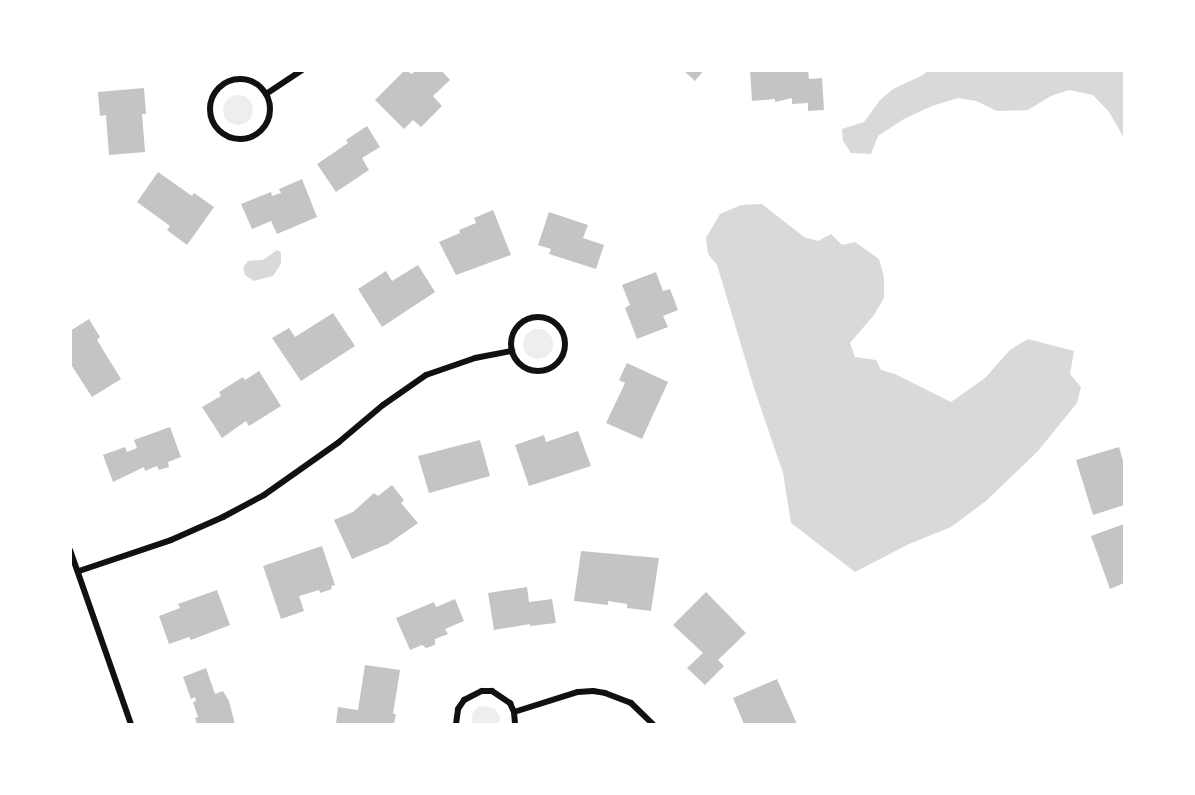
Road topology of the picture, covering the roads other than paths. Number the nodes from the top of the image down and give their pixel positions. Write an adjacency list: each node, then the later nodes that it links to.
1 (302, 70): 2 (street)
2 (266, 94): 2 (street)
3 (512, 351): 3 (street); 5 (street)
4 (70, 550): 5 (street)
5 (79, 571): 7 (street)
6 (514, 712): 8 (street); 9 (street); 10 (street)
7 (131, 724)
8 (456, 724)
9 (515, 724)
10 (653, 724)

